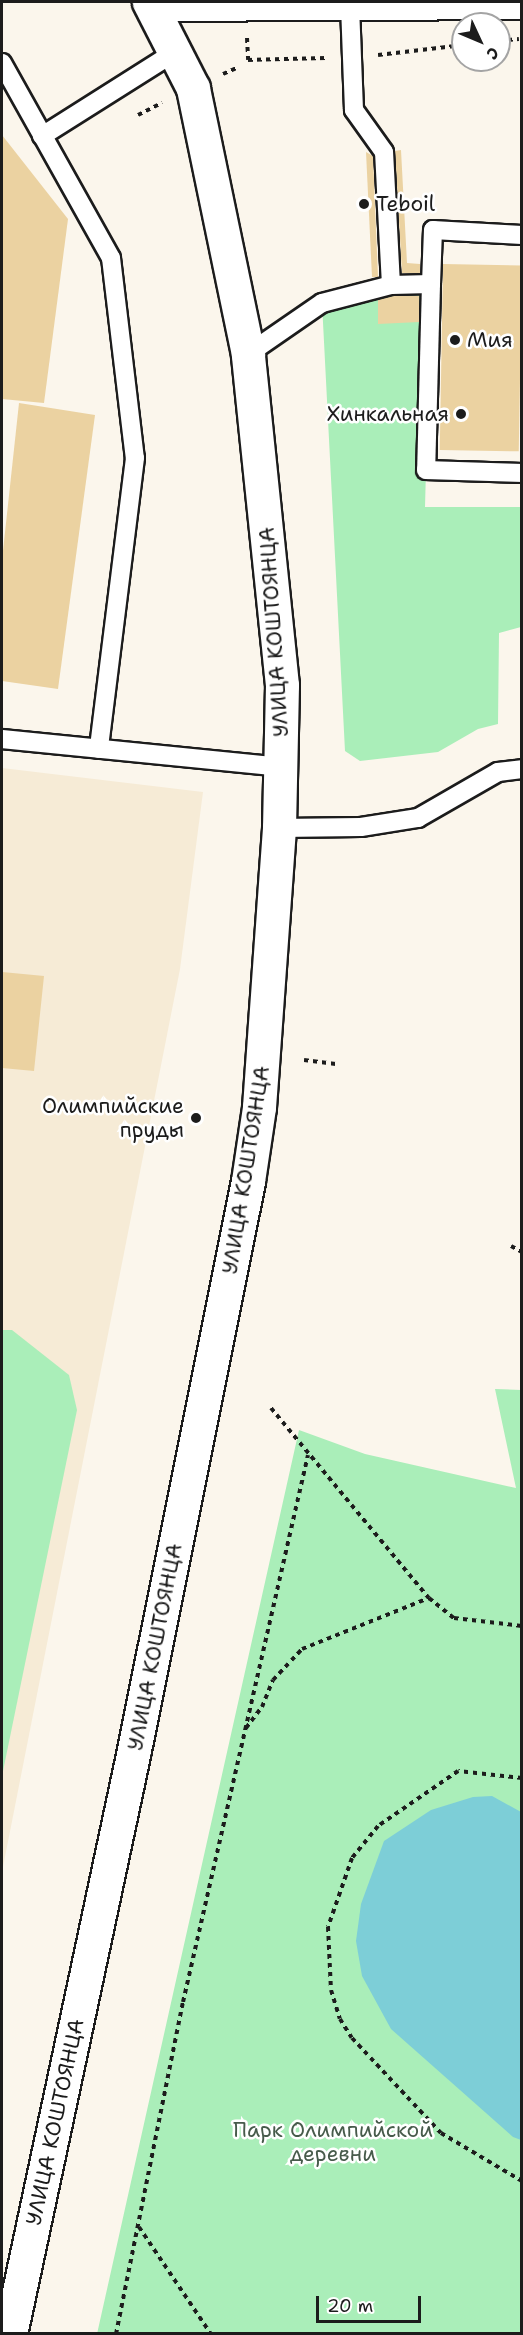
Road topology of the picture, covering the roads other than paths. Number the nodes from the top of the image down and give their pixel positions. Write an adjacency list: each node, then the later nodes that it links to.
1 (522, 2): 3 (street)
2 (151, 3): 3 (street); 4 (street, УЛИЦА КОШТОЯНЦА)
3 (350, 4): 9 (lane)
4 (175, 52): 6 (lane); 10 (street, УЛИЦА КОШТОЯНЦА)
5 (2, 63): 6 (lane)
6 (42, 136): 13 (lane)
7 (522, 235): 8 (lane)
8 (431, 284): 9 (lane); 11 (lane)
9 (391, 285): 10 (lane)
10 (248, 354): 14 (street, УЛИЦА КОШТОЯНЦА)
11 (522, 473)
12 (2, 739): 13 (lane)
13 (99, 749): 14 (lane)
14 (281, 767): 16 (street, УЛИЦА КОШТОЯНЦА)
15 (522, 769): 16 (lane)
16 (279, 828): 17 (street, УЛИЦА КОШТОЯНЦА)
17 (10, 2334)

